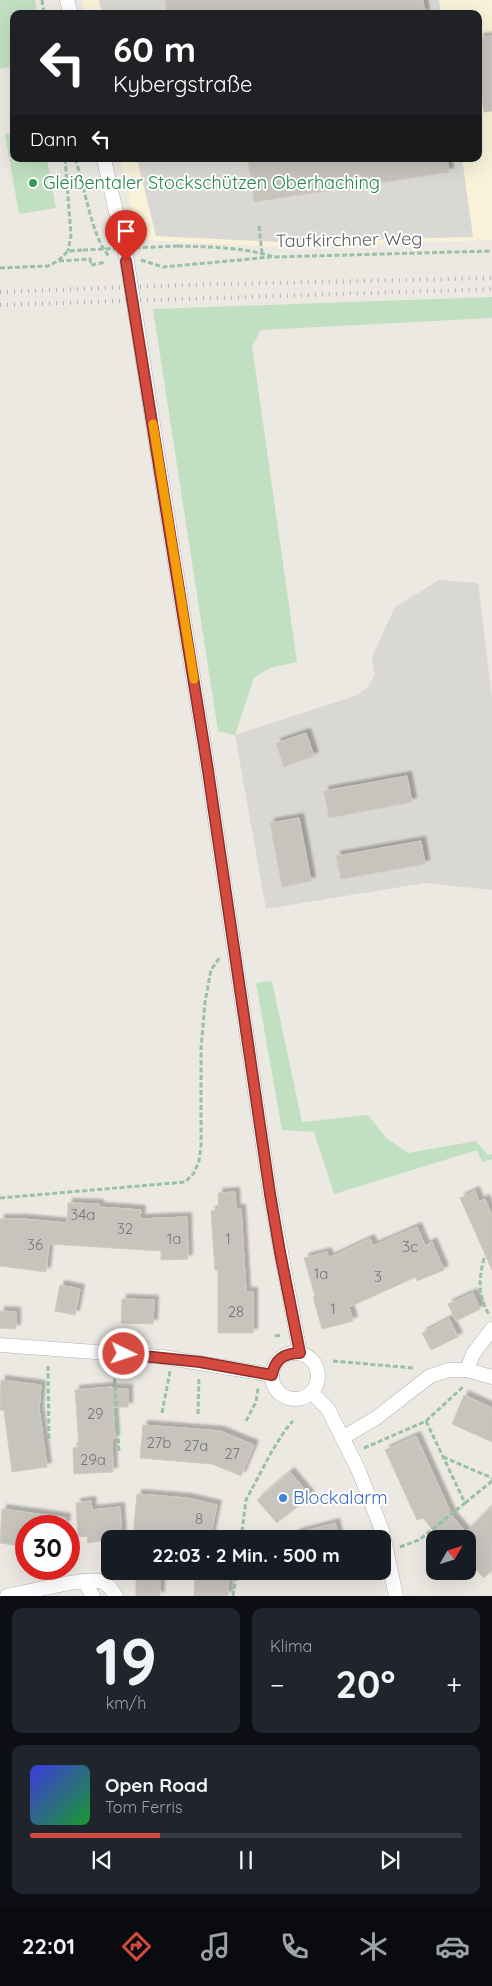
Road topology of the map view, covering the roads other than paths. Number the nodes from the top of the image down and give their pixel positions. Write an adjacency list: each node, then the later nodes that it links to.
1 (105, 162): 4 (street)
2 (492, 1329): 5 (street)
3 (0, 1345): 6 (street)
4 (300, 1353): 6 (street); 8 (street)
5 (467, 1370): 7 (street); 9 (street)
6 (272, 1375): 8 (street)
7 (492, 1377)
8 (312, 1393): 9 (street)
9 (344, 1437): 14 (street)
10 (84, 1581): 11 (street); 12 (street); 13 (street)
11 (8, 1596)
12 (93, 1596)
13 (116, 1596)
14 (396, 1596)

